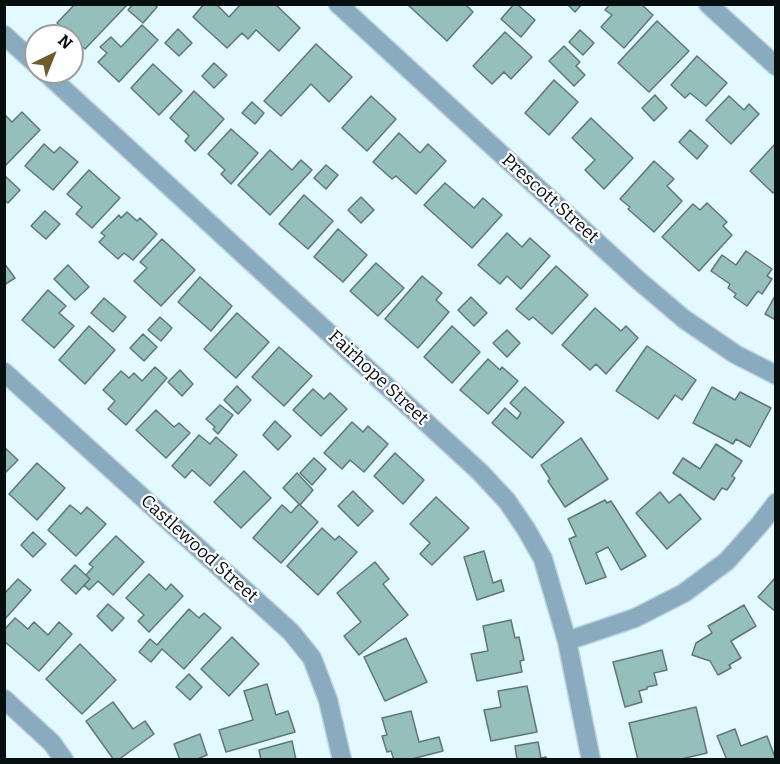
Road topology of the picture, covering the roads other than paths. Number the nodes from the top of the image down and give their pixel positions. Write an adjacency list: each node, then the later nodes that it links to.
1 (338, 4): 8 (street, Prescott Street)
2 (708, 4): 5 (street)
3 (4, 35): 4 (street)
4 (24, 53)
5 (776, 66)
6 (58, 84): 10 (street, Fairhope Street)
7 (4, 372): 13 (street, Castlewood Street)
8 (776, 375)
9 (776, 503): 10 (street)
10 (567, 641): 14 (street, Fairhope Street)
11 (4, 699): 12 (street)
12 (64, 759)
13 (342, 759)
14 (591, 759)

